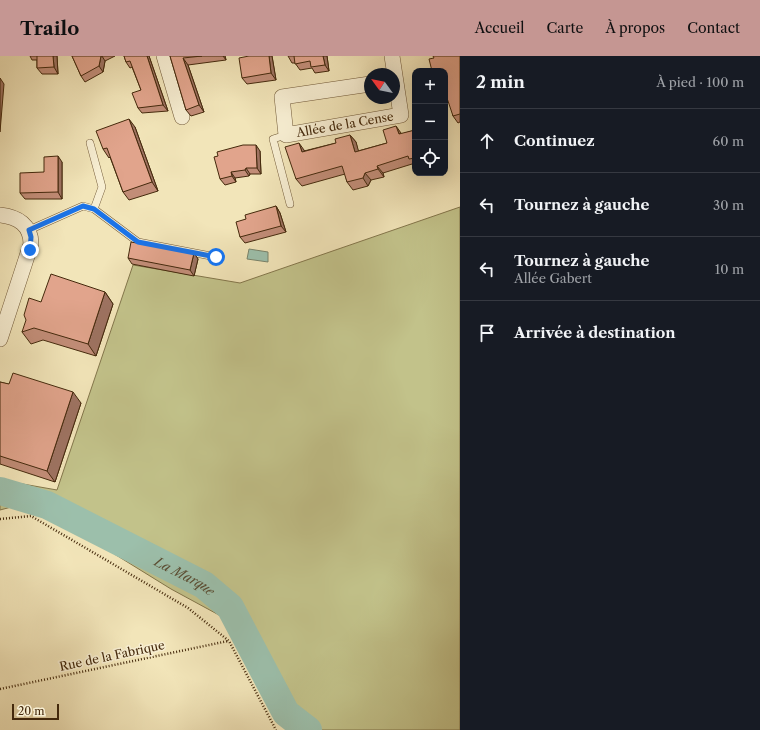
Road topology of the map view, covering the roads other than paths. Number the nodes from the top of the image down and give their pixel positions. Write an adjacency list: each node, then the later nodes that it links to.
1 (164, 56): 6 (street)
2 (392, 56): 3 (street, Allée de la Cense)
3 (393, 68)
4 (364, 85): 7 (street, Allée de la Cense)
5 (399, 104): 7 (street, Allée de la Cense)
6 (182, 117)
7 (286, 135): 9 (lane)
8 (90, 143): 10 (lane)
9 (290, 204)
10 (94, 209): 12 (lane); 13 (lane)
11 (0, 215): 12 (street)
12 (29, 230): 14 (street)
13 (216, 257)
14 (0, 339)

